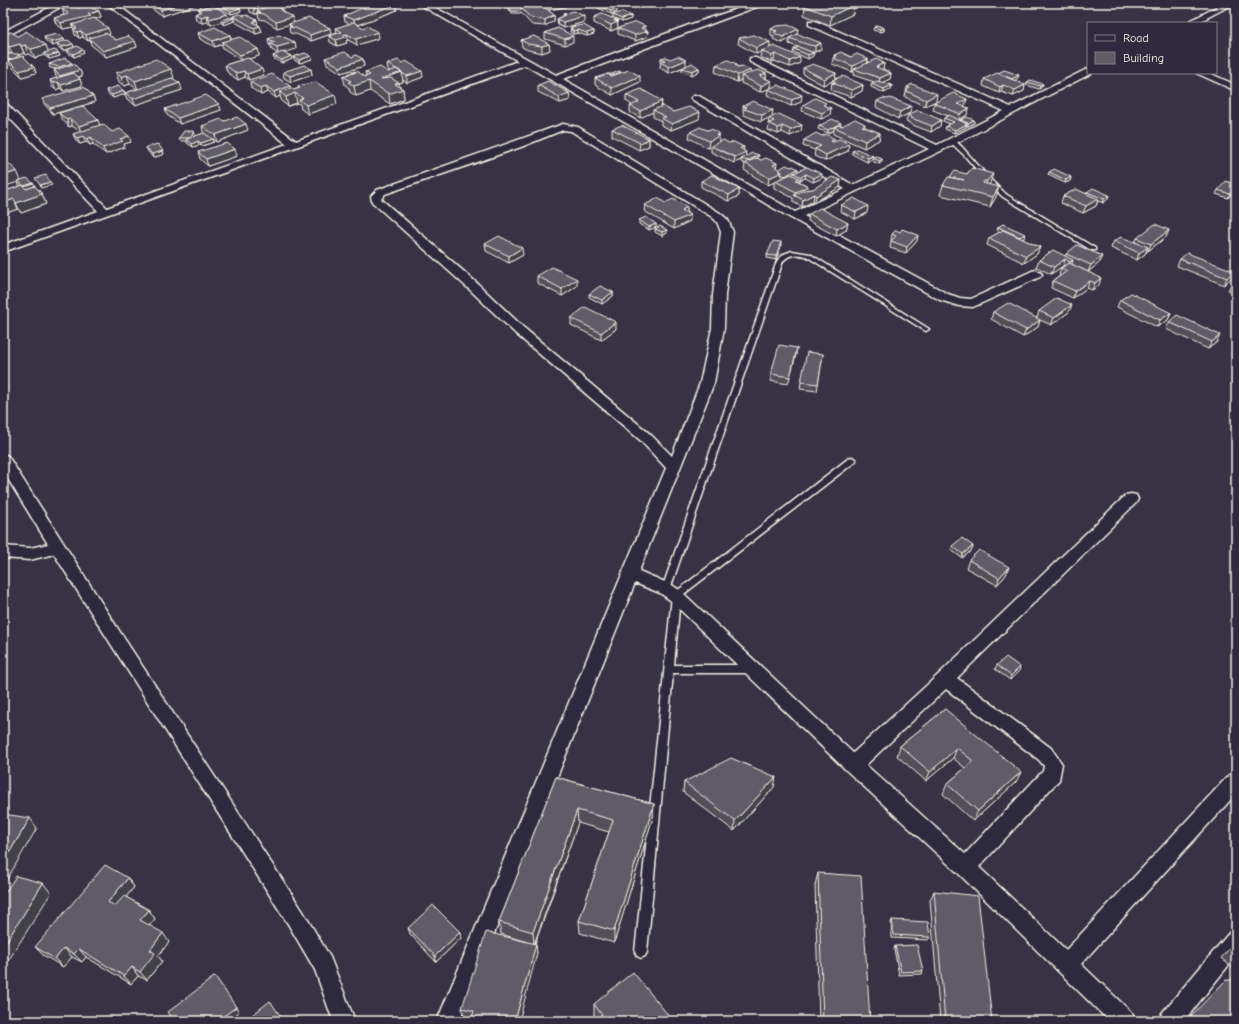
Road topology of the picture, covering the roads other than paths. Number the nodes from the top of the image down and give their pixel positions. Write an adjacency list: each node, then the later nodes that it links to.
1 (64, 3): 8 (street)
2 (110, 3): 19 (street)
3 (421, 3): 10 (street)
4 (763, 3): 13 (street)
5 (1231, 3): 6 (street)
6 (1192, 22)
7 (812, 23): 17 (street)
8 (3, 35)
9 (753, 60): 20 (street)
10 (525, 62): 13 (street); 19 (street)
11 (1087, 73): 17 (street)
12 (1203, 74): 14 (street)
13 (555, 79): 23 (street)
14 (1236, 88)
15 (696, 98): 21 (street)
16 (3, 105): 22 (street)
17 (1012, 111): 18 (street)
18 (952, 141): 20 (street); 24 (lane)
19 (295, 145): 22 (street)
20 (936, 149): 21 (street)
21 (853, 189): 23 (street)
22 (106, 213): 25 (street)
23 (795, 216): 26 (street)
24 (1093, 249)
25 (3, 250)
26 (1036, 274)
27 (926, 329): 35 (lane)
28 (3, 459): 32 (street)
29 (852, 460): 35 (lane)
30 (674, 467): 30 (street); 34 (street)
31 (1131, 499): 38 (street)
32 (58, 547): 33 (street); 45 (street)
33 (3, 552)
34 (630, 574): 35 (street); 46 (street)
35 (671, 593): 36 (lane); 37 (street)
36 (670, 669): 37 (lane); 43 (lane)
37 (752, 669): 39 (street)
38 (945, 679): 39 (street); 41 (street)
39 (853, 765): 41 (street)
40 (1236, 781): 44 (street)
41 (966, 867): 44 (street)
42 (1236, 940): 48 (street)
43 (642, 952)
44 (1066, 966): 47 (street)
45 (344, 1021)
46 (448, 1021)
47 (1124, 1021)
48 (1170, 1021)

